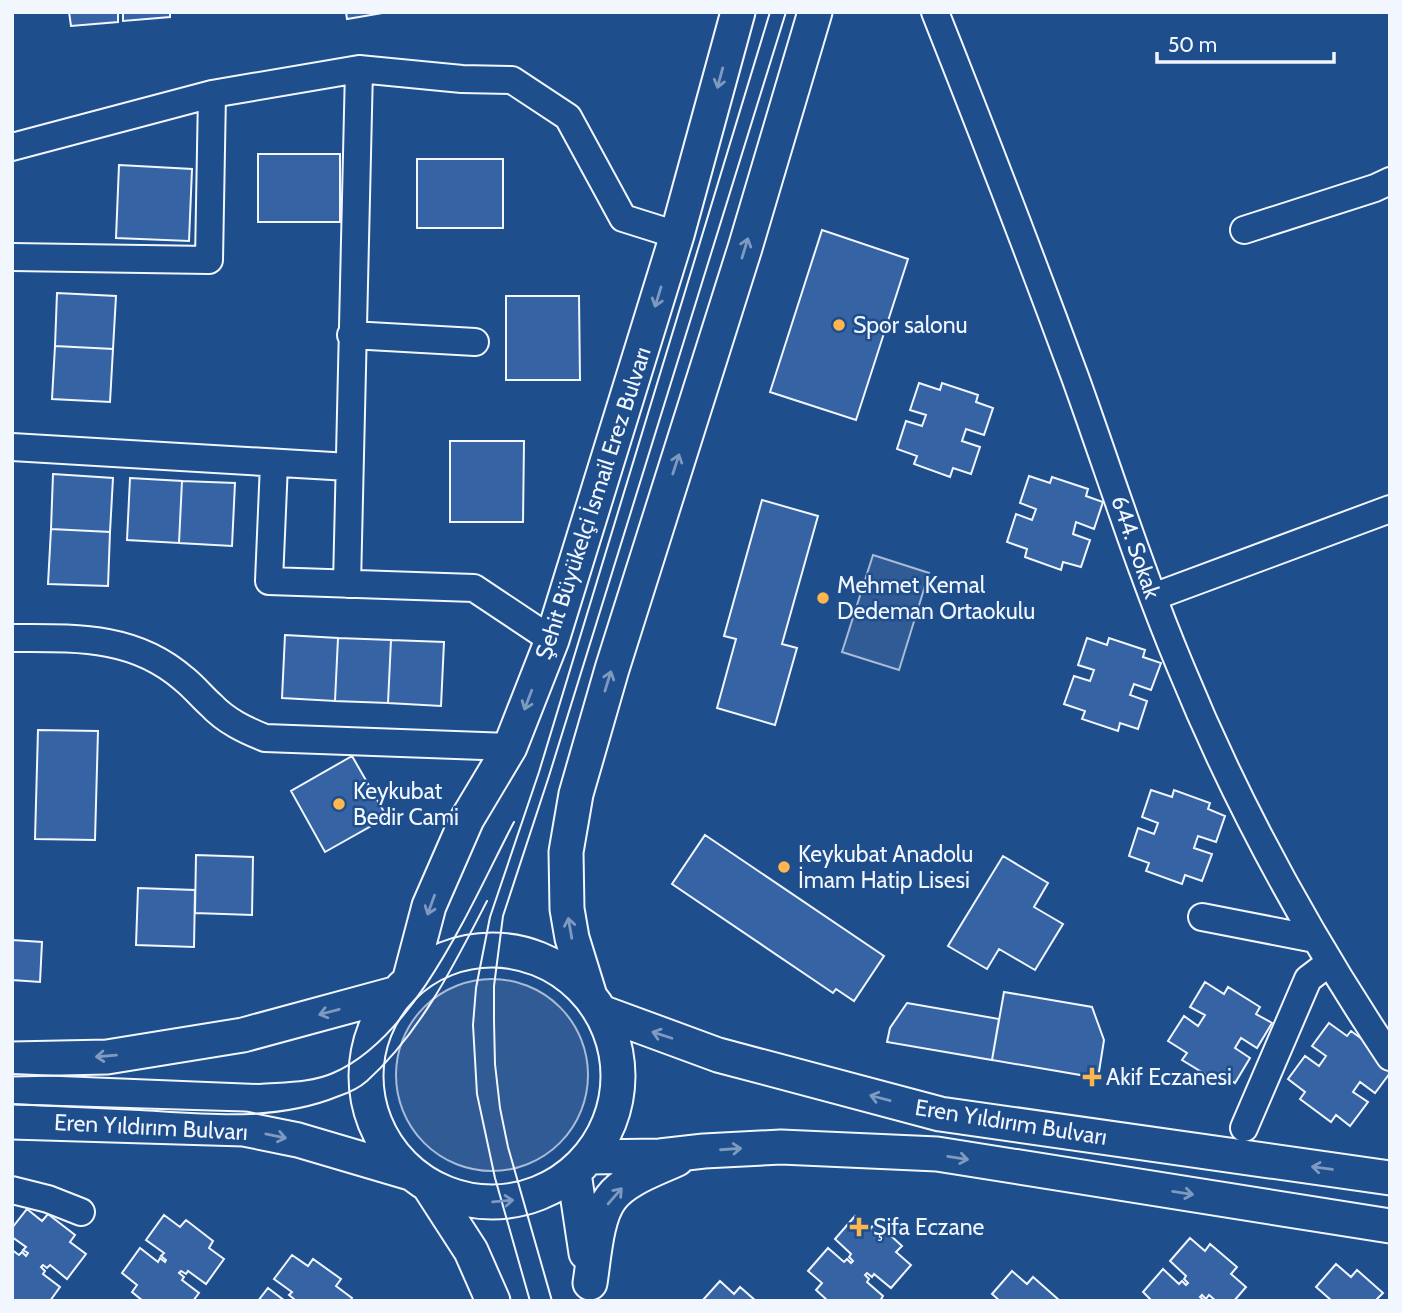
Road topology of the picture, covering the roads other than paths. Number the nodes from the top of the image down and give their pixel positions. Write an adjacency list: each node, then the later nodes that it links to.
1 (738, 12): 9 (main road, Şehit Büyükelçi İsmail Erez Bulvarı, one-way to 9)
2 (815, 12): 26 (main road, one-way to 2)
3 (944, 15): 18 (street, 644. Sokak)
4 (359, 69): 5 (street); 9 (street); 11 (street)
5 (212, 94): 6 (street); 10 (street)
6 (12, 147)
7 (1390, 181): 8 (street)
8 (1244, 230)
9 (677, 235): 20 (main road, Şehit Büyükelçi İsmail Erez Bulvarı, one-way to 20)
10 (12, 257)
11 (351, 335): 12 (street); 15 (street)
12 (475, 342)
13 (12, 447): 14 (street)
14 (274, 464): 15 (street); 17 (street)
15 (349, 467): 17 (street)
16 (1390, 509): 18 (street)
17 (347, 584): 20 (street)
18 (1153, 597): 23 (street, 644. Sokak)
19 (12, 638): 21 (street)
20 (552, 640): 21 (main road, Şehit Büyükelçi İsmail Erez Bulvarı, one-way to 21)
21 (510, 747): 25 (main road, Şehit Büyükelçi İsmail Erez Bulvarı, one-way to 25)
22 (1202, 917): 23 (street)
23 (1315, 939): 24 (street, 644. Sokak)
24 (1329, 963): 27 (street, 644. Sokak); 30 (street)
25 (402, 986): 26 (main road); 28 (main road, one-way to 28); 34 (main road, Şehit Büyükelçi İsmail Erez Bulvarı)
26 (595, 1003): 32 (main road); 33 (main road, Eren Yıldırım Bulvarı, one-way to 26)
27 (1390, 1057)
28 (12, 1059)
29 (12, 1122): 34 (main road, Eren Yıldırım Bulvarı, one-way to 34)
30 (1244, 1128)
31 (691, 1152): 32 (main road, Eren Yıldırım Bulvarı); 37 (main road, Eren Yıldırım Bulvarı, one-way to 37); 38 (main road, one-way to 31)
32 (582, 1165): 34 (main road, Eren Yıldırım Bulvarı, one-way to 32); 38 (main road)
33 (1390, 1178)
34 (420, 1179): 39 (main road)
35 (12, 1190): 36 (street)
36 (81, 1212)
37 (1390, 1226)
38 (591, 1292)
39 (494, 1301)

